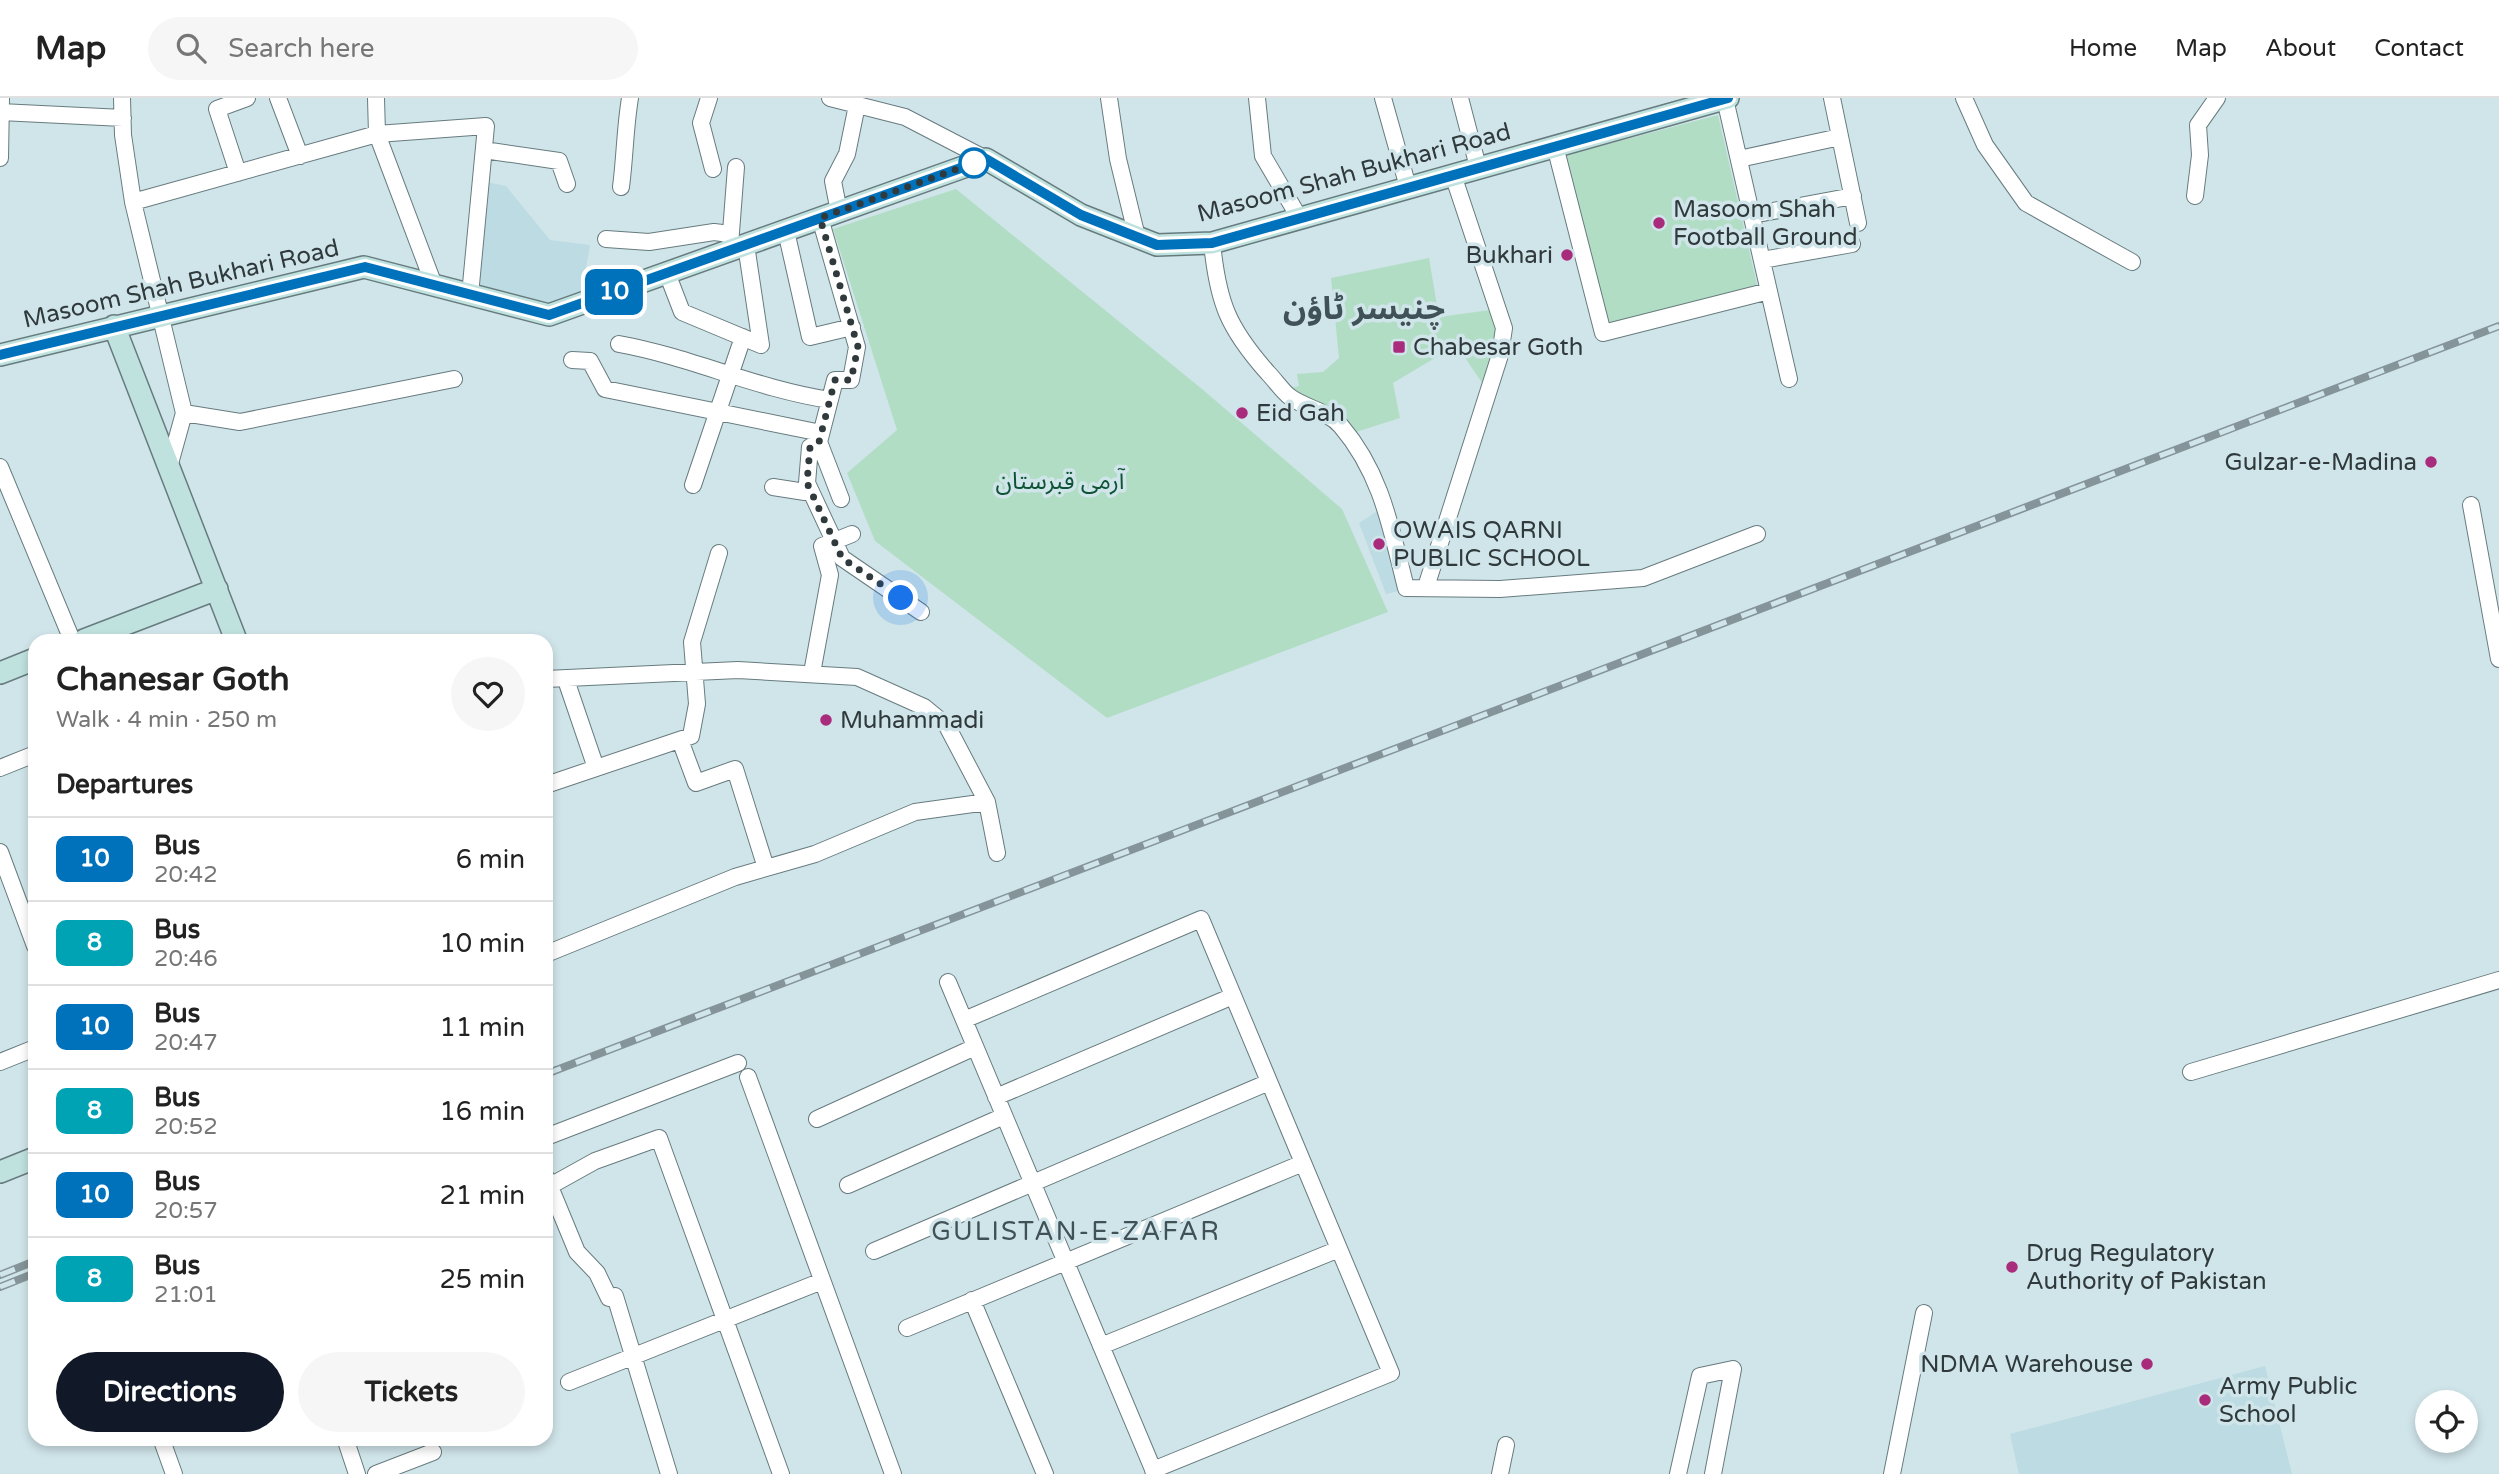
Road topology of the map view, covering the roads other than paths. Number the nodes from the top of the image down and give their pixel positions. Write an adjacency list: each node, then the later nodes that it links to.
1 (1, 98): 18 (street)
2 (122, 98): 19 (street)
3 (247, 98): 16 (street)
4 (278, 98): 24 (street)
5 (376, 98): 20 (street)
6 (630, 98): 34 (street)
7 (709, 98): 30 (street)
8 (1109, 98): 44 (street)
9 (1257, 98): 41 (street)
10 (1383, 98): 35 (street)
11 (1460, 98): 29 (street)
12 (1726, 98): 22 (street, Masoom Shah Bukhari Road); 27 (street)
13 (1832, 98): 21 (street)
14 (1964, 98): 50 (street)
15 (2217, 98): 37 (street)
16 (228, 101): 31 (street)
17 (845, 101): 26 (street); 39 (street)
18 (0, 112): 19 (street); 25 (street)
19 (122, 118): 38 (street)
20 (377, 134): 23 (street); 24 (street); 52 (street)
21 (1840, 137): 27 (street); 36 (street)
22 (1555, 146): 29 (street, Masoom Shah Bukhari Road); 53 (street)
23 (484, 150): 33 (street); 54 (street)
24 (300, 156): 31 (street)
25 (0, 159)
26 (986, 159): 39 (street, Masoom Shah Bukhari Road); 44 (street, Masoom Shah Bukhari Road)
27 (1739, 159): 40 (street)
28 (736, 167): 46 (street)
29 (1478, 167): 32 (street, Masoom Shah Bukhari Road)
30 (713, 169)
31 (238, 173): 38 (street)
32 (1452, 175): 35 (street, Masoom Shah Bukhari Road); 81 (street)
33 (567, 184)
34 (621, 187)
35 (1408, 187): 41 (street, Masoom Shah Bukhari Road)
36 (1853, 196): 40 (street); 42 (street)
37 (2194, 196)
38 (133, 202): 55 (street)
39 (830, 215): 43 (street, Masoom Shah Bukhari Road); 57 (street)
40 (1752, 215): 49 (street)
41 (1300, 219): 47 (street, Masoom Shah Bukhari Road)
42 (1858, 223)
43 (786, 231): 46 (street, Masoom Shah Bukhari Road); 57 (street)
44 (1137, 237): 47 (street, Masoom Shah Bukhari Road)
45 (606, 239): 46 (street)
46 (735, 243): 51 (street, Masoom Shah Bukhari Road); 58 (street)
47 (1212, 243): 81 (street)
48 (1852, 244): 49 (street)
49 (1762, 260): 53 (street)
50 (2132, 262)
51 (667, 273): 54 (street, Masoom Shah Bukhari Road); 58 (street)
52 (434, 285): 54 (street, Masoom Shah Bukhari Road); 55 (street, Masoom Shah Bukhari Road)
53 (1769, 291): 64 (street)
54 (470, 295)
55 (160, 316): 56 (street, Masoom Shah Bukhari Road); 67 (street)
56 (114, 326): 60 (street, Masoom Shah Bukhari Road); 70 (street)
57 (852, 327): 65 (street)
58 (743, 337): 62 (street)
59 (619, 344): 62 (street)
60 (0, 355)
61 (572, 360): 66 (street)
62 (729, 375): 65 (street); 66 (street)
63 (454, 379): 67 (street)
64 (1789, 379)
65 (830, 400): 68 (street)
66 (717, 412): 68 (street); 72 (street)
67 (184, 413): 70 (street)
68 (820, 438): 71 (street); 75 (street)
69 (0, 467): 74 (street)
70 (169, 467): 82 (street)
71 (807, 483): 73 (street); 79 (street)
72 (694, 485)
73 (773, 486)
74 (4, 492): 84 (street)
75 (841, 499)
76 (2471, 505): 87 (street)
77 (852, 534): 79 (street)
78 (1757, 534): 81 (street)
79 (833, 541): 83 (street); 91 (street)
80 (719, 553): 90 (street)
81 (1426, 587)
82 (217, 589): 85 (street); 86 (street)
83 (921, 612)
84 (69, 634)
85 (100, 634)
86 (234, 634)
87 (2499, 659)
88 (28, 662): 89 (street)
89 (0, 673)
90 (692, 673): 91 (street); 93 (street); 94 (street)
91 (812, 673): 99 (street)
92 (553, 679): 93 (street)
93 (566, 680): 97 (street)
94 (680, 740): 97 (street); 102 (street)
95 (28, 757): 96 (street)
96 (0, 768)
97 (596, 768): 98 (street)
98 (553, 783)
99 (987, 802): 101 (street); 102 (street)
100 (0, 852): 103 (street)
101 (997, 853)
102 (766, 868): 104 (street)
103 (28, 927)
104 (553, 951)
105 (2499, 979): 113 (street)
106 (948, 982): 108 (street)
107 (1233, 996): 108 (street); 115 (street); 116 (street)
108 (964, 1020): 109 (street)
109 (975, 1047): 116 (street); 118 (street)
110 (28, 1051): 111 (street)
111 (0, 1062)
112 (738, 1063): 119 (street)
113 (2191, 1072)
114 (748, 1077): 130 (street)
115 (1269, 1082): 121 (street); 124 (street)
116 (996, 1097): 117 (street)
117 (1004, 1116): 124 (street); 125 (street)
118 (817, 1119)
119 (553, 1134)
120 (28, 1161): 122 (street)
121 (1303, 1163): 127 (street); 129 (street)
122 (0, 1172)
123 (553, 1179): 133 (street)
124 (1032, 1183): 128 (street); 129 (street)
125 (848, 1185)
126 (553, 1193): 136 (street)
127 (1339, 1249): 135 (street); 143 (street)
128 (874, 1251)
129 (1065, 1261): 131 (street); 135 (street)
130 (822, 1281): 133 (street); 149 (street)
131 (972, 1300): 134 (street); 150 (street)
132 (1924, 1313): 154 (street)
133 (724, 1320): 136 (street); 148 (street)
134 (907, 1328)
135 (1101, 1346): 143 (street)
136 (634, 1357): 137 (street); 147 (street)
137 (569, 1382)
138 (1506, 1445): 151 (street)
139 (164, 1446): 144 (street)
140 (348, 1446): 145 (street)
141 (432, 1452): 142 (street)
142 (395, 1470): 146 (street)
143 (1154, 1472)
144 (174, 1474)
145 (357, 1474)
146 (376, 1474)
147 (669, 1474)
148 (781, 1474)
149 (892, 1474)
150 (1045, 1474)
151 (1500, 1474)
152 (1678, 1474): 153 (street)
153 (1713, 1474)
154 (1892, 1474)

